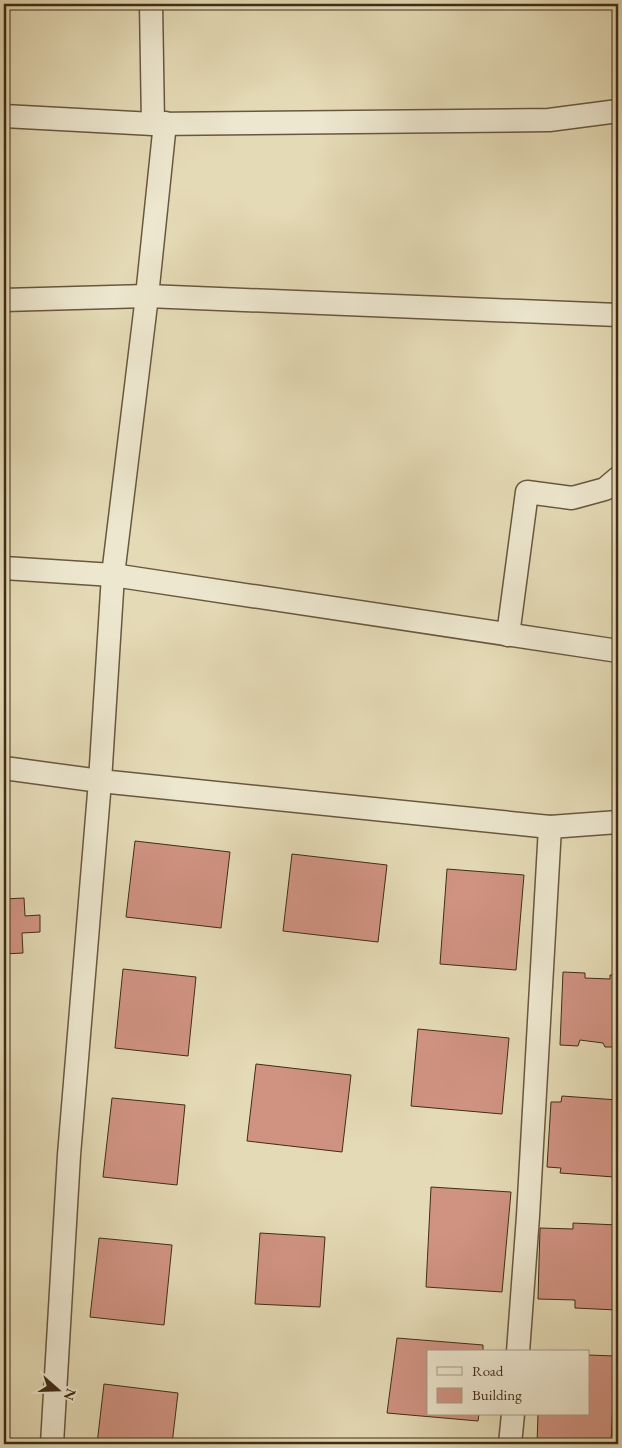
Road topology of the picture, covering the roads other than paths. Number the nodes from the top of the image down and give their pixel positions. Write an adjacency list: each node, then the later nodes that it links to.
1 (152, 4): 4 (street)
2 (618, 111): 4 (street)
3 (4, 116): 4 (street)
4 (159, 124): 5 (street)
5 (147, 296): 6 (street); 7 (street); 10 (street)
6 (4, 302)
7 (618, 315)
8 (618, 478): 11 (street)
9 (4, 568): 10 (street)
10 (113, 575): 11 (street); 14 (street)
11 (508, 635): 12 (street)
12 (618, 651)
13 (4, 768): 14 (street)
14 (100, 780): 16 (street); 19 (street)
15 (618, 822): 16 (street)
16 (550, 827): 17 (street)
17 (518, 1350)
18 (513, 1416): 20 (street)
19 (52, 1444)
20 (510, 1444)

